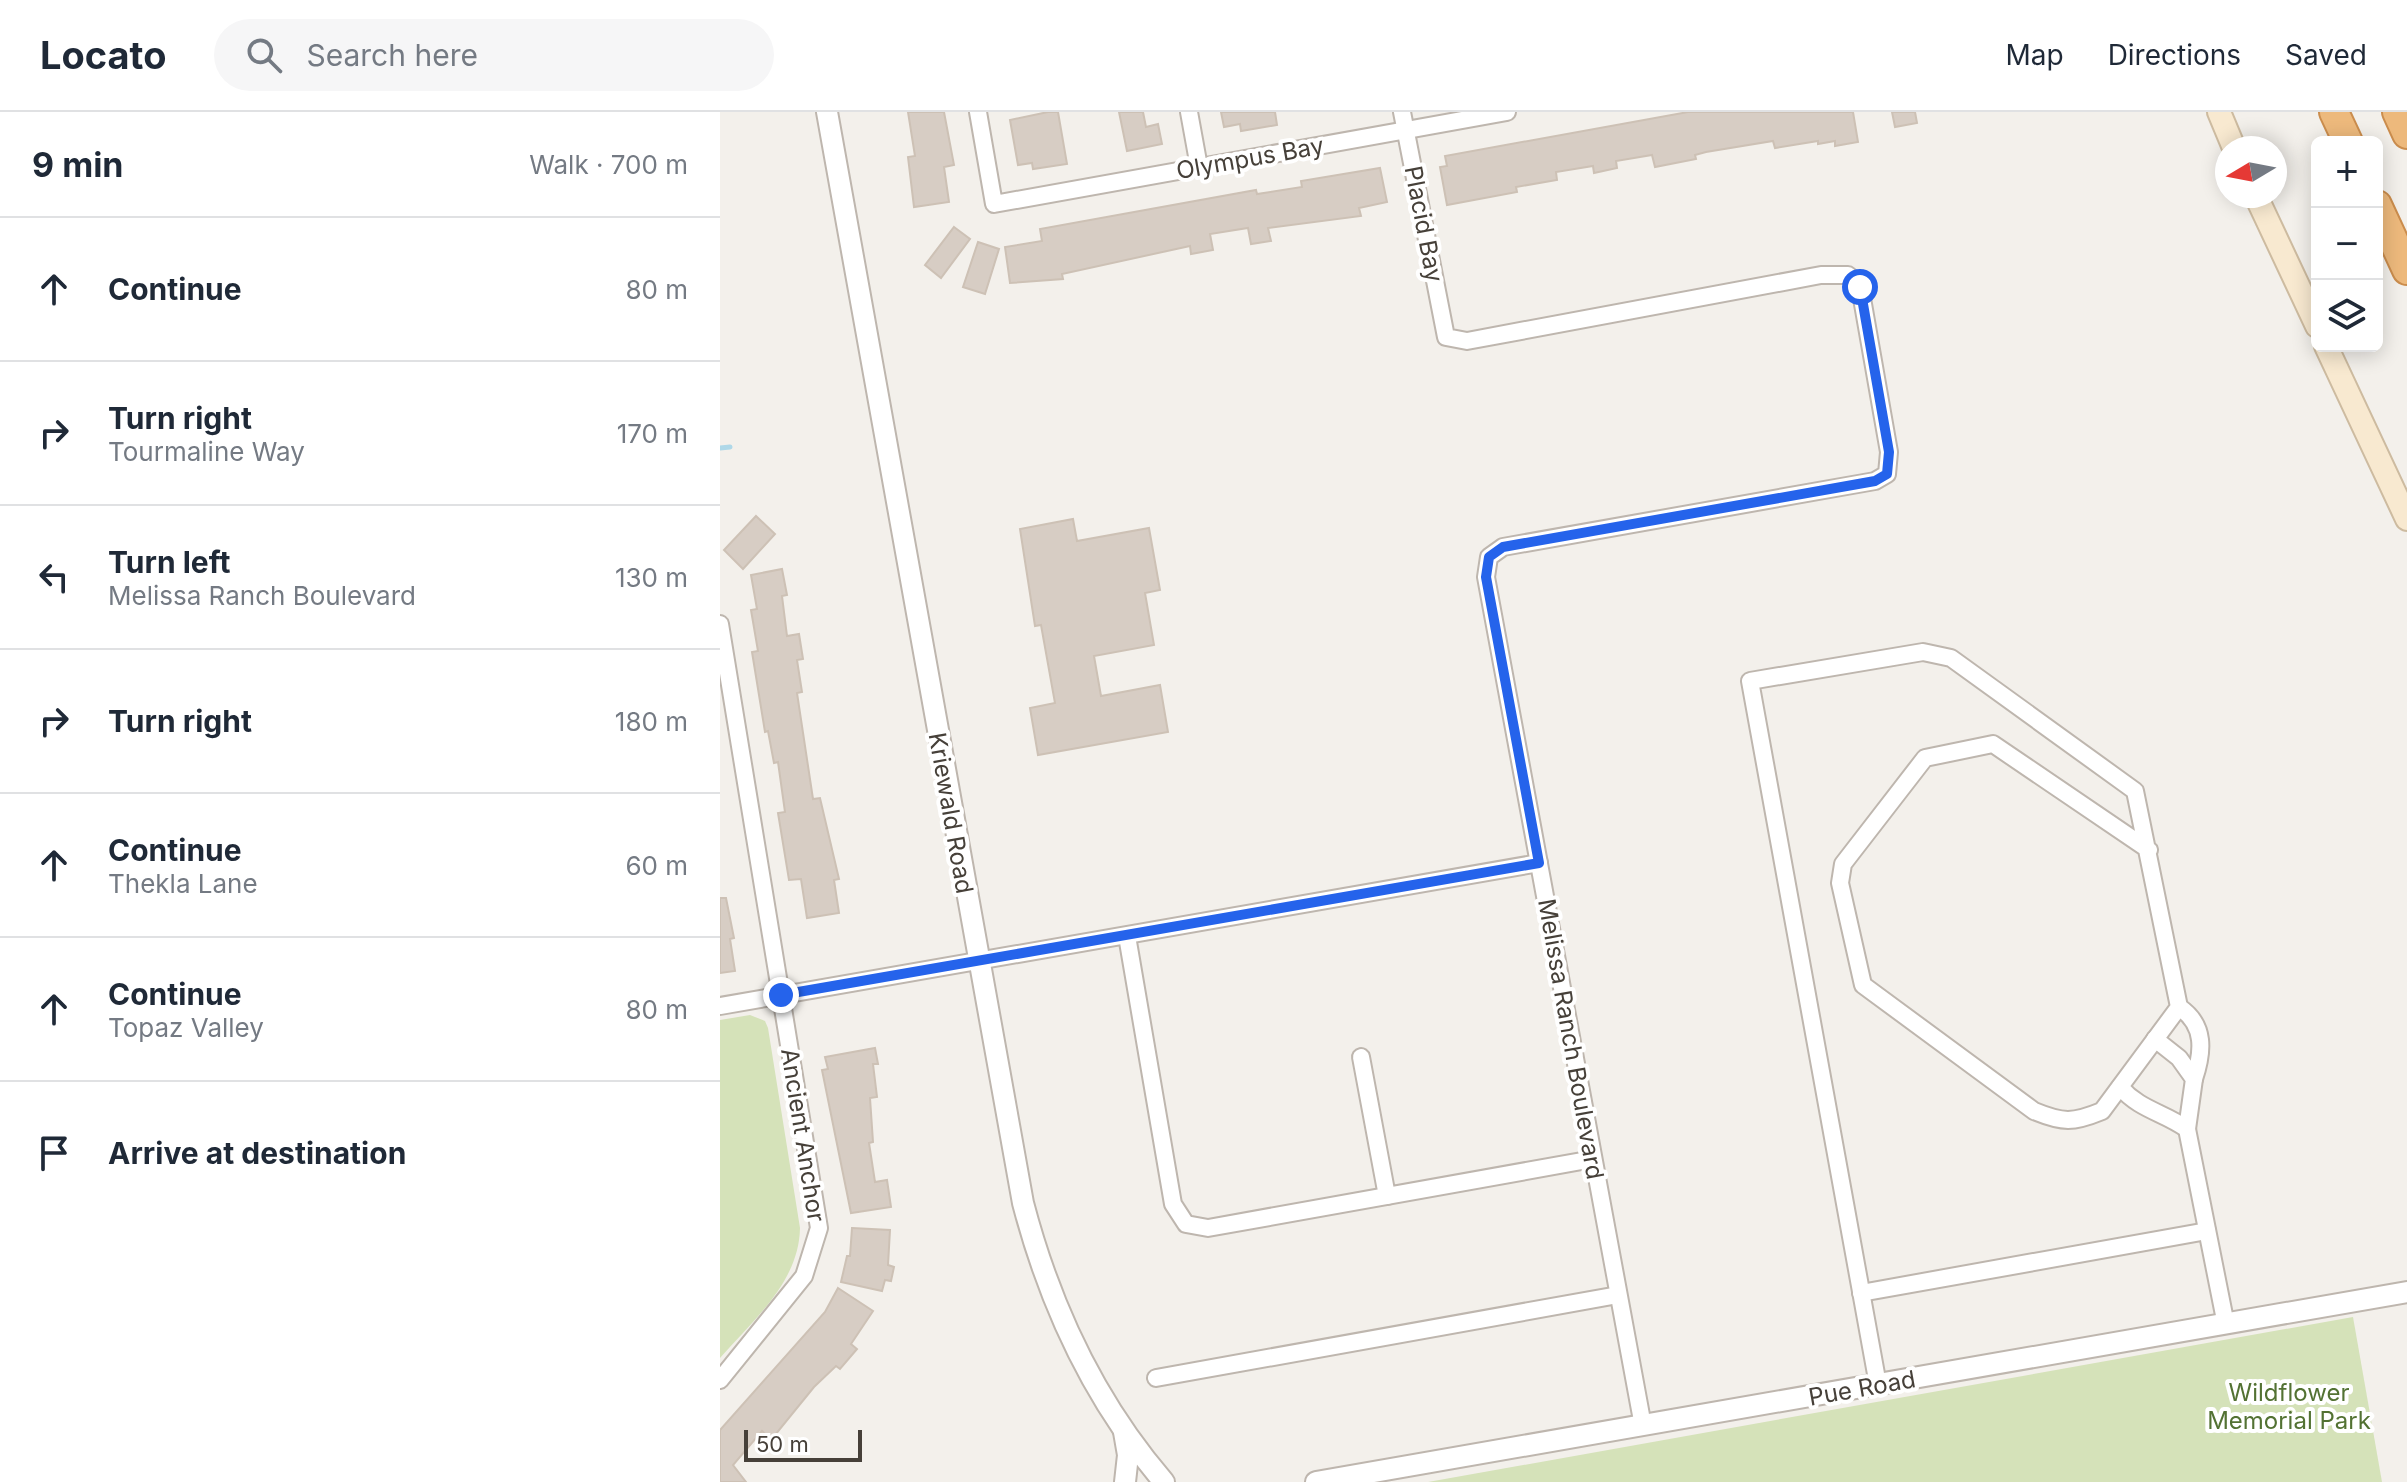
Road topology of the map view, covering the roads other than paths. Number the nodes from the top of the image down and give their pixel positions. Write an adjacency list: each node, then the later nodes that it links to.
1 (827, 112): 25 (street, Kriewald Road)
2 (978, 112): 13 (street, Olympus Bay)
3 (1189, 112): 13 (street)
4 (1402, 112): 9 (street, Placid Bay)
5 (1507, 112): 9 (street, Olympus Bay)
6 (2219, 112): 11 (main road)
7 (2334, 112): 12 (highway)
8 (2397, 112): 10 (highway)
9 (1406, 130): 13 (street, Olympus Bay); 20 (street, Placid Bay)
10 (2407, 134)
11 (2229, 136)
12 (2345, 136)
13 (1199, 167)
14 (2262, 208): 17 (main road)
15 (2378, 208): 16 (highway)
16 (2407, 270)
17 (2311, 313)
18 (2329, 352): 19 (main road)
19 (2407, 519)
20 (1489, 557): 23 (street, Melissa Ranch Boulevard)
21 (720, 624): 26 (street, Ancient Anchor)
22 (2149, 850): 28 (street); 32 (street); 38 (street)
23 (1539, 863): 24 (street); 34 (street, Melissa Ranch Boulevard)
24 (1127, 936): 25 (street); 35 (street)
25 (978, 962): 26 (street); 45 (street, Kriewald Road)
26 (781, 995): 27 (street); 42 (street, Ancient Anchor)
27 (720, 1006)
28 (2179, 1007): 29 (street); 31 (street)
29 (2155, 1039): 31 (street); 32 (street)
30 (1361, 1057): 35 (street)
31 (2194, 1079): 33 (street)
32 (2120, 1087): 33 (street)
33 (2187, 1129): 36 (street)
34 (1593, 1159): 35 (street); 39 (street, Melissa Ranch Boulevard)
35 (1387, 1196)
36 (2207, 1231): 38 (street); 40 (street)
37 (2407, 1292): 40 (street, Pue Road)
38 (1861, 1293): 43 (street)
39 (1618, 1295): 41 (street); 44 (street, Melissa Ranch Boulevard)
40 (2226, 1325): 43 (street, Pue Road)
41 (1156, 1378)
42 (720, 1380)
43 (1878, 1385): 44 (street, Pue Road)
44 (1643, 1426): 48 (street, Pue Road)
45 (1124, 1432): 46 (street); 47 (street, Kriewald Road)
46 (1125, 1482)
47 (1164, 1482)
48 (1316, 1482)

